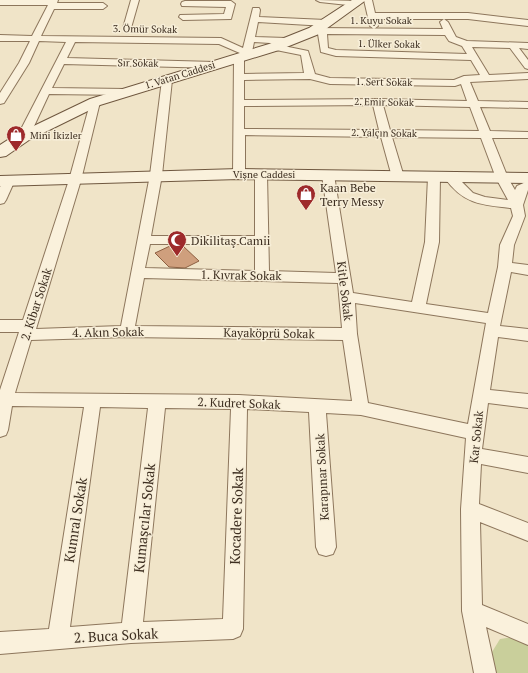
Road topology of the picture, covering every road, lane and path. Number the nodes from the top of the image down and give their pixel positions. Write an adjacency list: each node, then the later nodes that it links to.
1 (135, 0): 11 (street)
2 (320, 0): 3 (street)
3 (362, 1): 8 (street); 12 (main road, 1. Vatan Caddesi)
4 (0, 2): 6 (street)
5 (185, 2): 5 (street)
6 (53, 3): 7 (street); 16 (street)
7 (103, 6)
8 (371, 16): 9 (street); 13 (street)
9 (442, 16): 10 (street); 14 (street)
10 (528, 22)
11 (127, 28)
12 (321, 28): 13 (street, 1. Kuyu Sokak); 18 (street, 1. Kuyu Sokak); 19 (main road, 1. Vatan Caddesi); 25 (street, 1. Ülker Sokak)
13 (375, 31): 14 (street, 1. Kuyu Sokak)
14 (448, 32): 20 (street)
15 (0, 38): 16 (street, 3. Ömür Sokak)
16 (37, 38): 17 (street, 3. Ömür Sokak); 37 (street)
17 (72, 38): 24 (street, 3. Ömür Sokak); 26 (street)
18 (249, 39): 19 (street); 24 (street)
19 (287, 41): 23 (main road, 1. Vatan Caddesi)
20 (466, 44): 21 (street); 25 (street)
21 (512, 45): 22 (street); 28 (street)
22 (528, 46)
23 (274, 47): 24 (main road, 1. Vatan Caddesi); 29 (street)
24 (245, 55): 27 (main road, 1. Vatan Caddesi); 31 (street)
25 (473, 57): 32 (street)
26 (61, 61): 27 (street, Sır Sokak); 35 (street)
27 (215, 65): 34 (main road, 1. Vatan Caddesi)
28 (528, 66)
29 (310, 76): 31 (street, 1. Sert Sokak); 33 (street, 1. Sert Sokak)
30 (528, 76): 32 (street, 1. Sert Sokak)
31 (239, 77): 40 (street)
32 (486, 78): 33 (street, 1. Sert Sokak)
33 (464, 79): 41 (street)
34 (167, 80): 36 (main road, 1. Vatan Caddesi); 51 (street)
35 (45, 91): 36 (street); 47 (street)
36 (126, 92): 38 (main road, 1. Vatan Caddesi)
37 (0, 101)
38 (95, 102): 47 (main road, 1. Vatan Caddesi); 57 (street, 2. Kibar Sokak)
39 (377, 102): 40 (street, 2. Emir Sokak); 41 (street, 2. Emir Sokak); 44 (street)
40 (239, 103): 43 (street)
41 (475, 104): 42 (street, 2. Emir Sokak); 45 (street)
42 (528, 105)
43 (239, 132): 44 (street, 2. Yalçın Sokak); 49 (street)
44 (385, 133): 45 (street, 2. Yalçın Sokak); 53 (street)
45 (485, 134): 46 (street, 2. Yalçın Sokak); 55 (street)
46 (528, 135)
47 (23, 137): 48 (main road, 1. Vatan Caddesi)
48 (0, 152)
49 (239, 174): 50 (main road, Vişne Caddesi); 51 (main road, Vişne Caddesi)
50 (261, 174): 52 (main road, Vişne Caddesi); 63 (street)
51 (156, 175): 57 (main road, Vişne Caddesi); 62 (street)
52 (328, 175): 53 (main road, Vişne Caddesi); 68 (street, Kitle Sokak)
53 (398, 177): 54 (main road, Vişne Caddesi)
54 (442, 177): 55 (main road, Vişne Caddesi); 61 (street); 70 (street)
55 (502, 178): 56 (main road, Vişne Caddesi); 61 (street)
56 (528, 178)
57 (75, 180): 58 (main road, Vişne Caddesi); 73 (street, 2. Kibar Sokak)
58 (4, 181): 60 (street)
59 (528, 184): 61 (street, Kar Sokak)
60 (0, 200)
61 (521, 213): 64 (street, Kar Sokak)
62 (144, 240): 63 (street); 66 (street)
63 (262, 240): 67 (street)
64 (505, 267): 65 (street); 71 (street, Kar Sokak)
65 (528, 270)
66 (138, 273): 67 (street, 1. Kıvrak Sokak); 74 (street)
67 (262, 276): 68 (street, 1. Kıvrak Sokak)
68 (344, 278): 69 (street, Kitle Sokak)
69 (346, 297): 70 (street); 76 (street, Kitle Sokak)
70 (418, 307): 71 (street)
71 (493, 325): 77 (street); 78 (street, Kar Sokak)
72 (0, 326): 73 (street, 4. Akın Sokak)
73 (28, 330): 74 (street, 4. Akın Sokak); 79 (street, 2. Kibar Sokak)
74 (127, 331): 75 (street, 4. Akın Sokak)
75 (189, 332): 76 (street, Kayaköprü Sokak)
76 (350, 334): 85 (street, Kitle Sokak)
77 (528, 335)
78 (481, 395): 81 (street); 87 (street, Kar Sokak)
79 (3, 399): 80 (street, 2. Kudret Sokak); 86 (street, 2. Kibar Sokak)
80 (93, 401): 82 (street, 2. Kudret Sokak); 97 (street, Kumral Sokak)
81 (528, 401)
82 (157, 402): 83 (street, 2. Kudret Sokak); 95 (street, Kumaşcılar Sokak)
83 (239, 402): 84 (street, 2. Kudret Sokak); 94 (street, Kocadere Sokak)
84 (317, 406): 85 (street, 2. Kudret Sokak); 92 (street, Karapınar Sokak)
85 (360, 408): 87 (street, 2. Kudret Sokak)
86 (0, 430)
87 (475, 433): 88 (street, Kar Sokak)
88 (473, 455): 89 (street); 90 (street, Kar Sokak)
89 (528, 465)
90 (470, 509): 91 (street); 93 (street, Kar Sokak)
91 (528, 532)
92 (326, 547)
93 (472, 611): 96 (street); 99 (street, Kar Sokak)
94 (232, 629): 95 (street, 2. Buca Sokak)
95 (131, 633): 97 (street, 2. Buca Sokak)
96 (528, 635)
97 (58, 638): 98 (street, 2. Buca Sokak)
98 (0, 643)
99 (486, 673)

